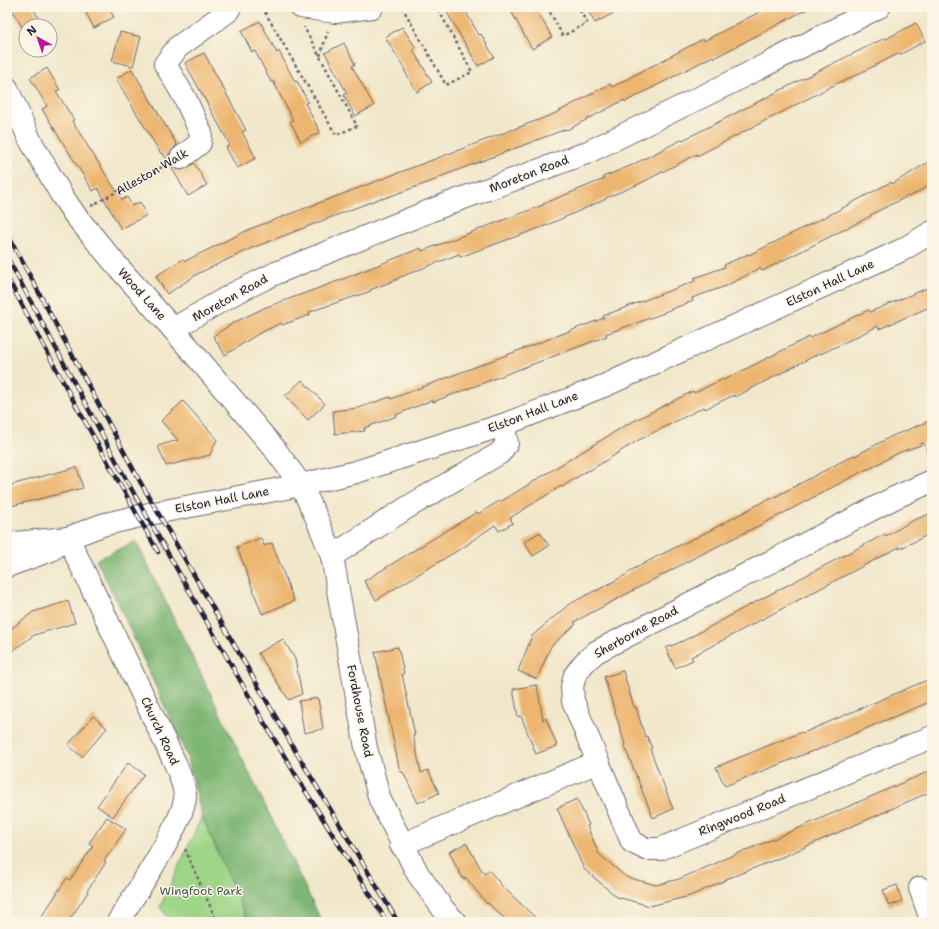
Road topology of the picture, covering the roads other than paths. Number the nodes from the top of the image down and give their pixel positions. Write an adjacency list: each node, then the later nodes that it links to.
1 (230, 7): 6 (street, Alleston Walk)
2 (372, 7): 4 (street)
3 (879, 7): 10 (street, Moreton Road)
4 (301, 14)
5 (7, 88): 10 (street, Wood Lane)
6 (181, 158)
7 (932, 232): 9 (street, Elston Hall Lane)
8 (932, 241): 9 (street, Elston Hall Lane)
9 (902, 250): 11 (street, Elston Hall Lane)
10 (174, 329): 13 (street, Wood Lane)
11 (504, 425): 13 (street, Elston Hall Lane); 16 (street)
12 (932, 480): 19 (street, Sherborne Road)
13 (301, 485): 14 (street, Elston Hall Lane); 16 (street, Fordhouse Road)
14 (68, 538): 15 (street); 17 (street); 22 (street, Church Road)
15 (7, 546)
16 (332, 556): 20 (street, Fordhouse Road)
17 (7, 566)
18 (932, 737): 19 (street, Ringwood Road)
19 (598, 762): 20 (street)
20 (401, 844): 23 (street, Fordhouse Road)
21 (918, 888): 24 (street)
22 (118, 922)
23 (455, 922)
24 (932, 922)

